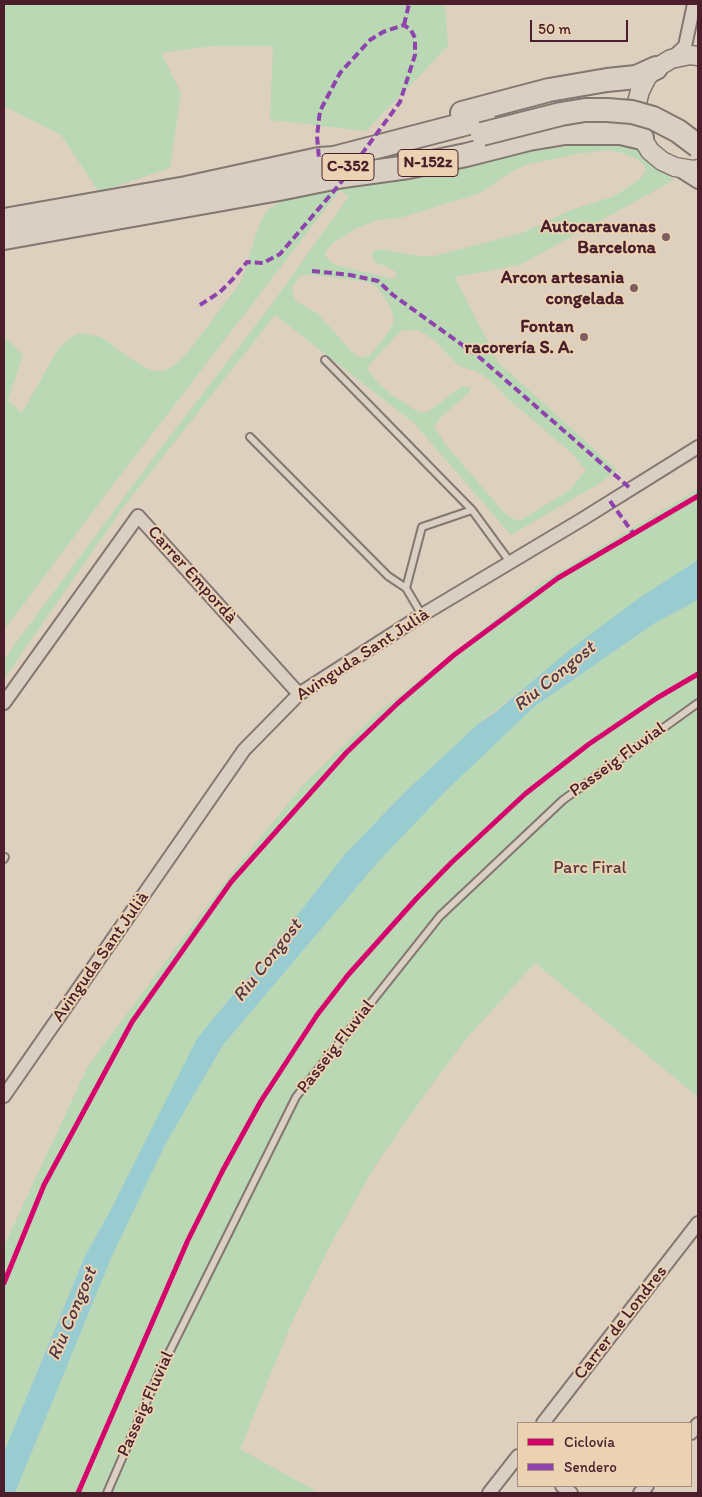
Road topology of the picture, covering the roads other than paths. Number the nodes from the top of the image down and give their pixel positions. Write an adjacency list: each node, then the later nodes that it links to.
1 (694, 4): 3 (street)
2 (698, 56): 3 (street, N-152z)
3 (664, 64): 6 (street); 8 (highway, N-152z)
4 (483, 126): 5 (highway, C-352); 7 (highway, C-352, bridge); 8 (highway, C-352); 12 (highway, C-352)
5 (698, 128)
6 (642, 138): 9 (street); 12 (highway, N-152z)
7 (698, 146)
8 (318, 159): 13 (highway, N-152z)
9 (674, 167): 10 (street); 11 (street)
10 (698, 169)
11 (698, 182)
12 (214, 200): 14 (highway, N-152z)
13 (4, 220)
14 (4, 238)
15 (325, 360): 18 (lane)
16 (250, 437): 20 (lane)
17 (698, 447): 19 (street, Avinguda Sant Julià)
18 (472, 510): 19 (lane); 20 (lane)
19 (510, 562): 21 (street, Avinguda Sant Julià)
20 (406, 588): 21 (lane)
21 (422, 615): 22 (street, Avinguda Sant Julià)
22 (299, 694): 24 (street, Carrer Empordà); 25 (street, Avinguda Sant Julià)
23 (698, 703): 29 (lane, Passeig Fluvial)
24 (4, 704)
25 (4, 1096)
26 (698, 1223): 27 (street, Carrer de Londres)
27 (544, 1422)
28 (517, 1457): 30 (street)
29 (107, 1493)
30 (489, 1493)

